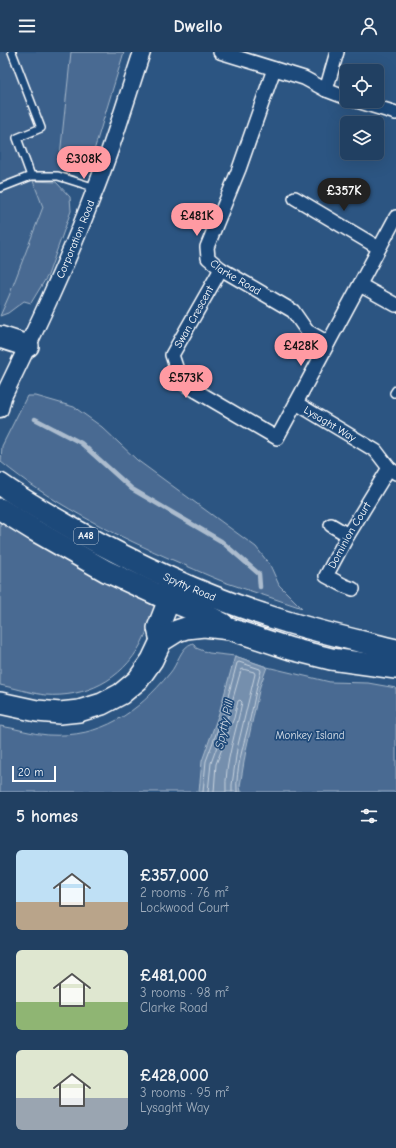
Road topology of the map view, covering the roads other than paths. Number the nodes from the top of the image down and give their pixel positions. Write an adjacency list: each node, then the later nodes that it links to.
1 (12, 52): 10 (lane)
2 (142, 52): 12 (street, Corporation Road)
3 (220, 52): 5 (street)
4 (337, 52): 6 (street)
5 (274, 69): 6 (street); 16 (street, Clarke Road)
6 (326, 90): 7 (street)
7 (340, 95)
8 (380, 108): 9 (street)
9 (396, 113)
10 (31, 176): 11 (lane); 12 (lane)
11 (0, 188)
12 (96, 188): 21 (street, Corporation Road)
13 (295, 198): 15 (street)
14 (396, 217): 15 (street, Lysaght Way)
15 (379, 248): 17 (street, Lysaght Way)
16 (221, 269): 20 (street, Clarke Road); 23 (street, Swan Crescent)
17 (360, 285): 18 (street); 20 (street, Lysaght Way)
18 (396, 305)
19 (0, 337): 21 (main road)
20 (328, 343): 23 (street, Lysaght Way)
21 (28, 346): 22 (street, Corporation Road)
22 (1, 402)
23 (296, 403): 24 (street, Lysaght Way)
24 (392, 471): 28 (street, Dominion Court)
25 (0, 484): 30 (main road, Spytty Road / A48)
26 (0, 509): 30 (main road, A48)
27 (331, 525): 28 (street)
28 (348, 535): 29 (street, Dominion Court)
29 (354, 589)
30 (173, 591): 31 (main road, A48); 32 (main road); 33 (main road, Spytty Road / A48)
31 (230, 629): 32 (main road, A48); 33 (main road, A48)
32 (161, 641): 34 (main road)
33 (395, 662)
34 (0, 703)

